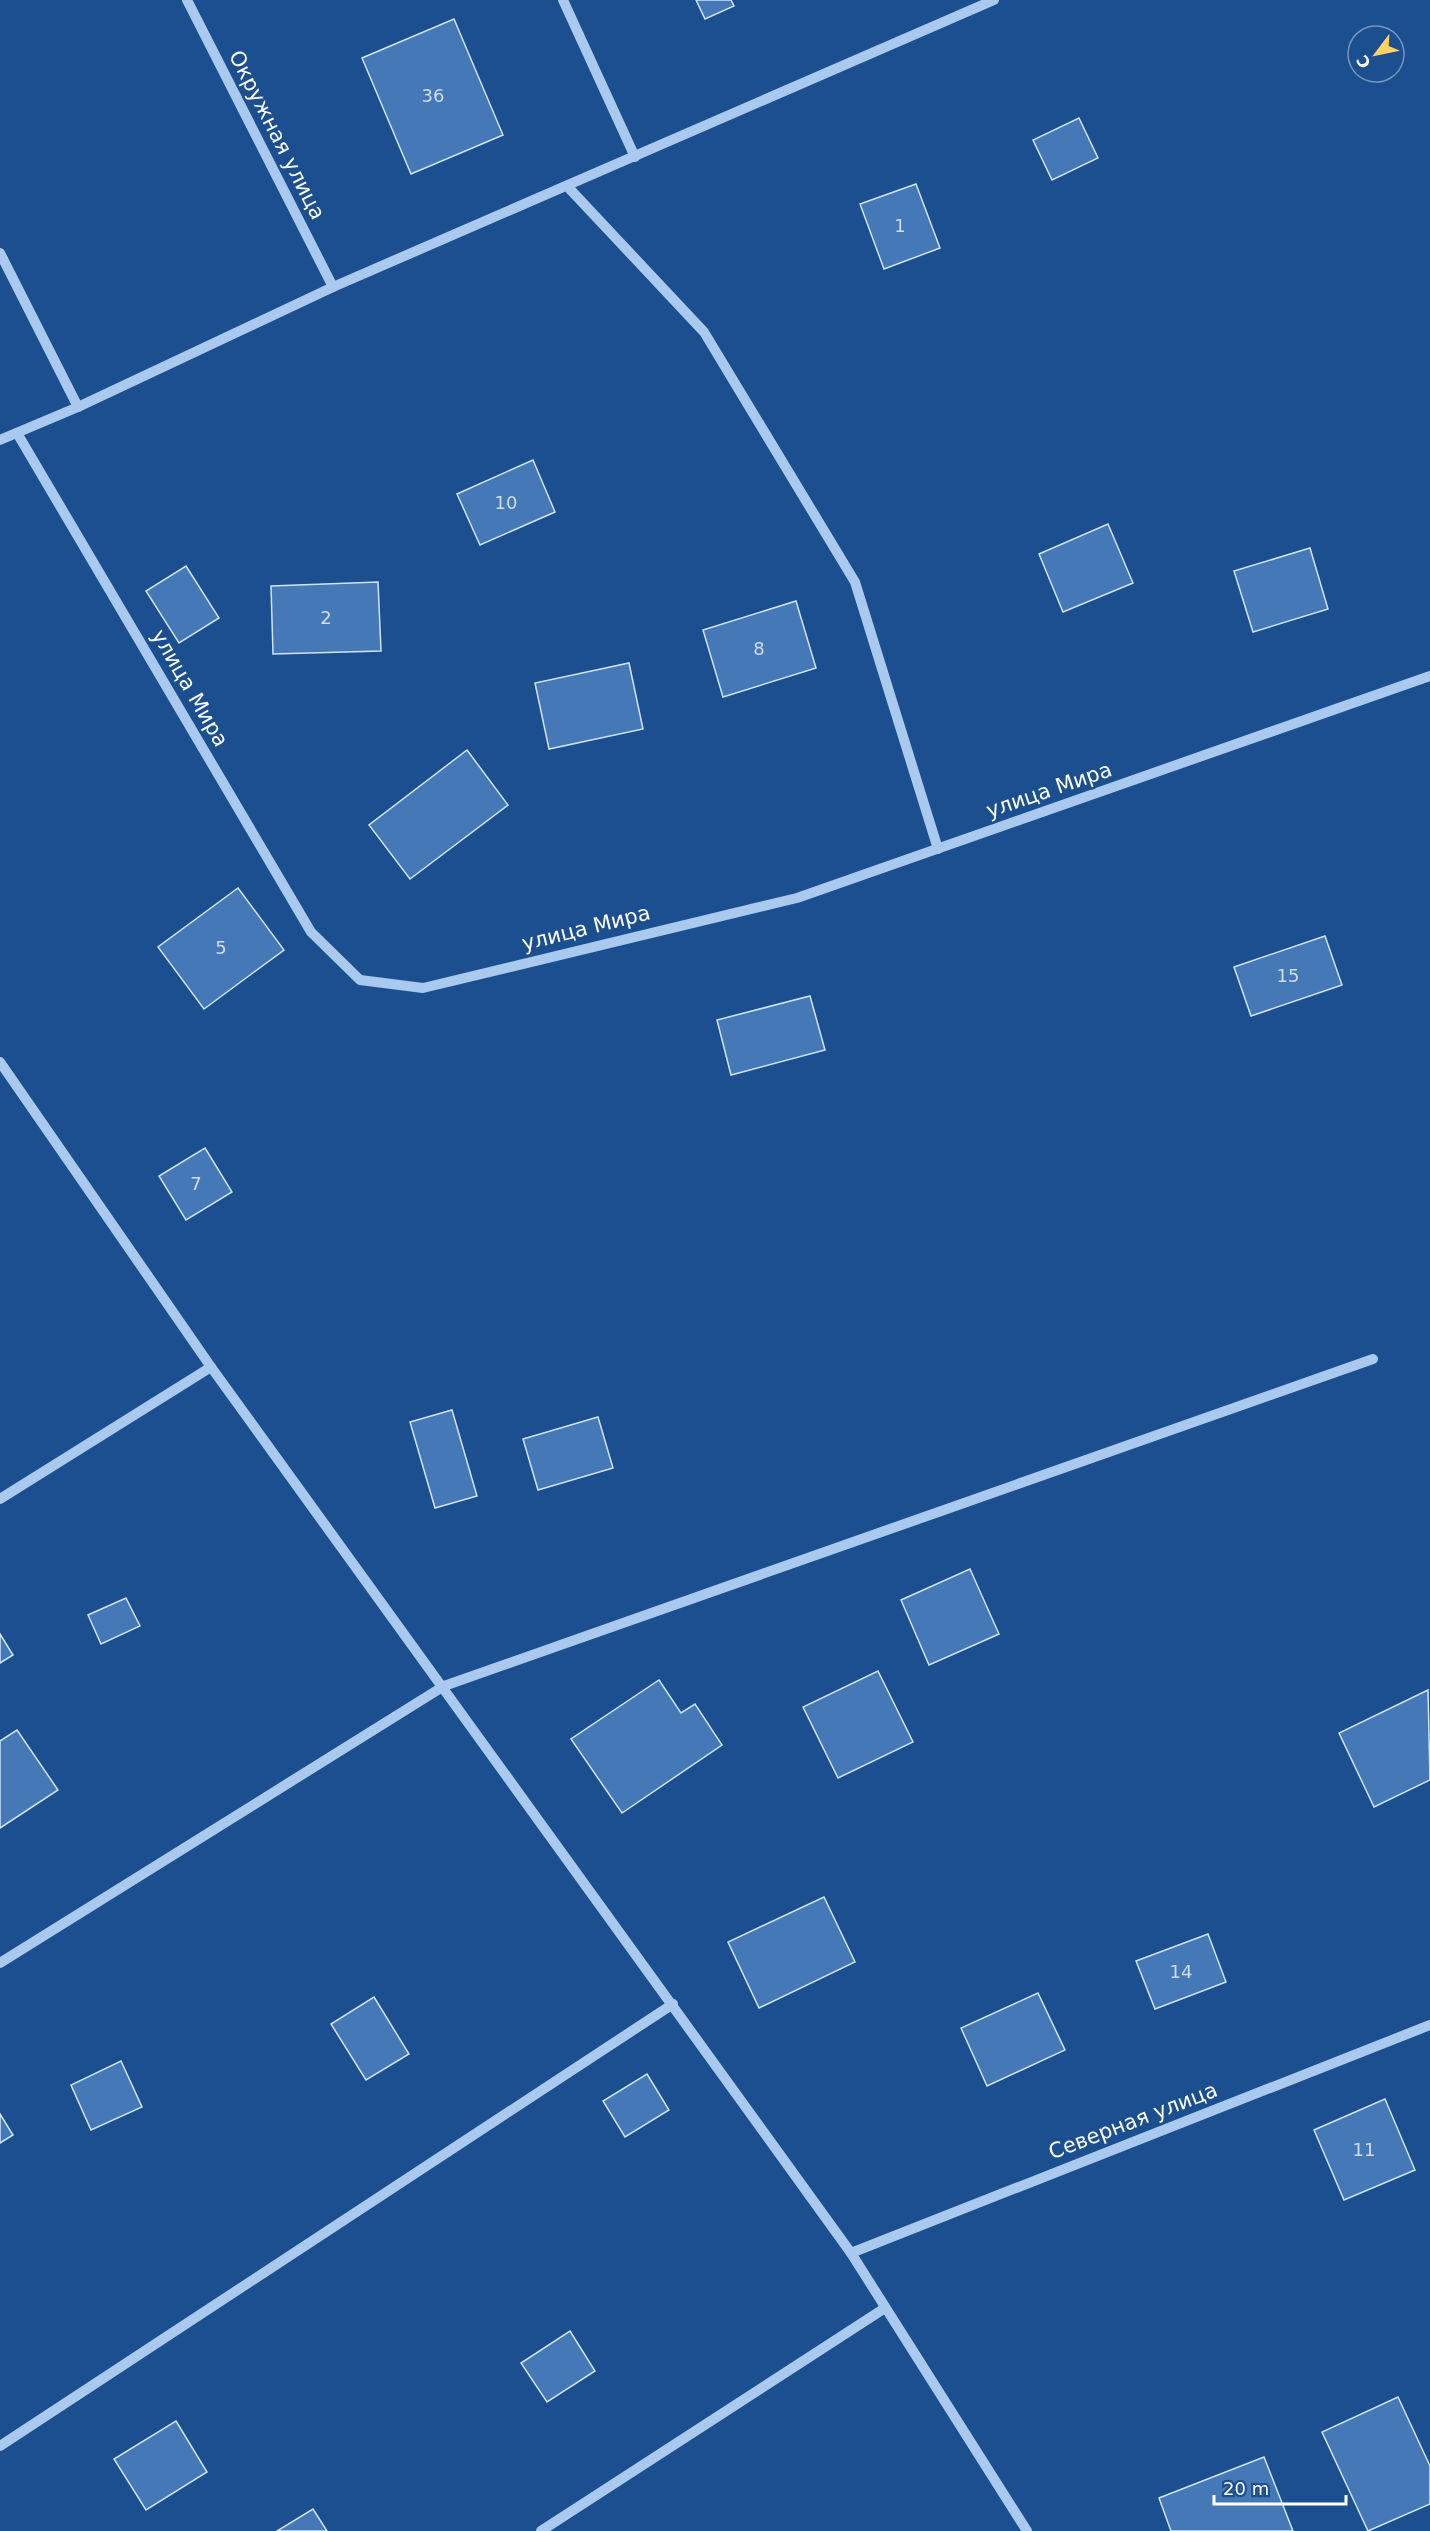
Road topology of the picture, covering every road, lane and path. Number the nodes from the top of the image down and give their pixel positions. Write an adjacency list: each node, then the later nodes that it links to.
1 (187, 0): 7 (street, Окружная улица)
2 (563, 0): 4 (street)
3 (994, 0): 4 (street)
4 (635, 157): 5 (street)
5 (567, 186): 7 (street); 12 (street)
6 (0, 253): 8 (street)
7 (333, 287): 8 (street)
8 (78, 408): 9 (street)
9 (17, 433): 10 (street); 12 (street, улица Мира)
10 (0, 440)
11 (1430, 676): 12 (street, улица Мира)
12 (938, 849)
13 (0, 1062): 15 (street)
14 (1373, 1359): 17 (street)
15 (211, 1367): 16 (street); 17 (street)
16 (0, 1498)
17 (444, 1686): 18 (street); 19 (street)
18 (0, 1963)
19 (673, 2004): 21 (street); 23 (street)
20 (1430, 2025): 21 (street, Северная улица)
21 (851, 2253): 22 (street)
22 (885, 2308): 24 (street); 25 (street)
23 (0, 2446)
24 (541, 2531)
25 (1027, 2531)

